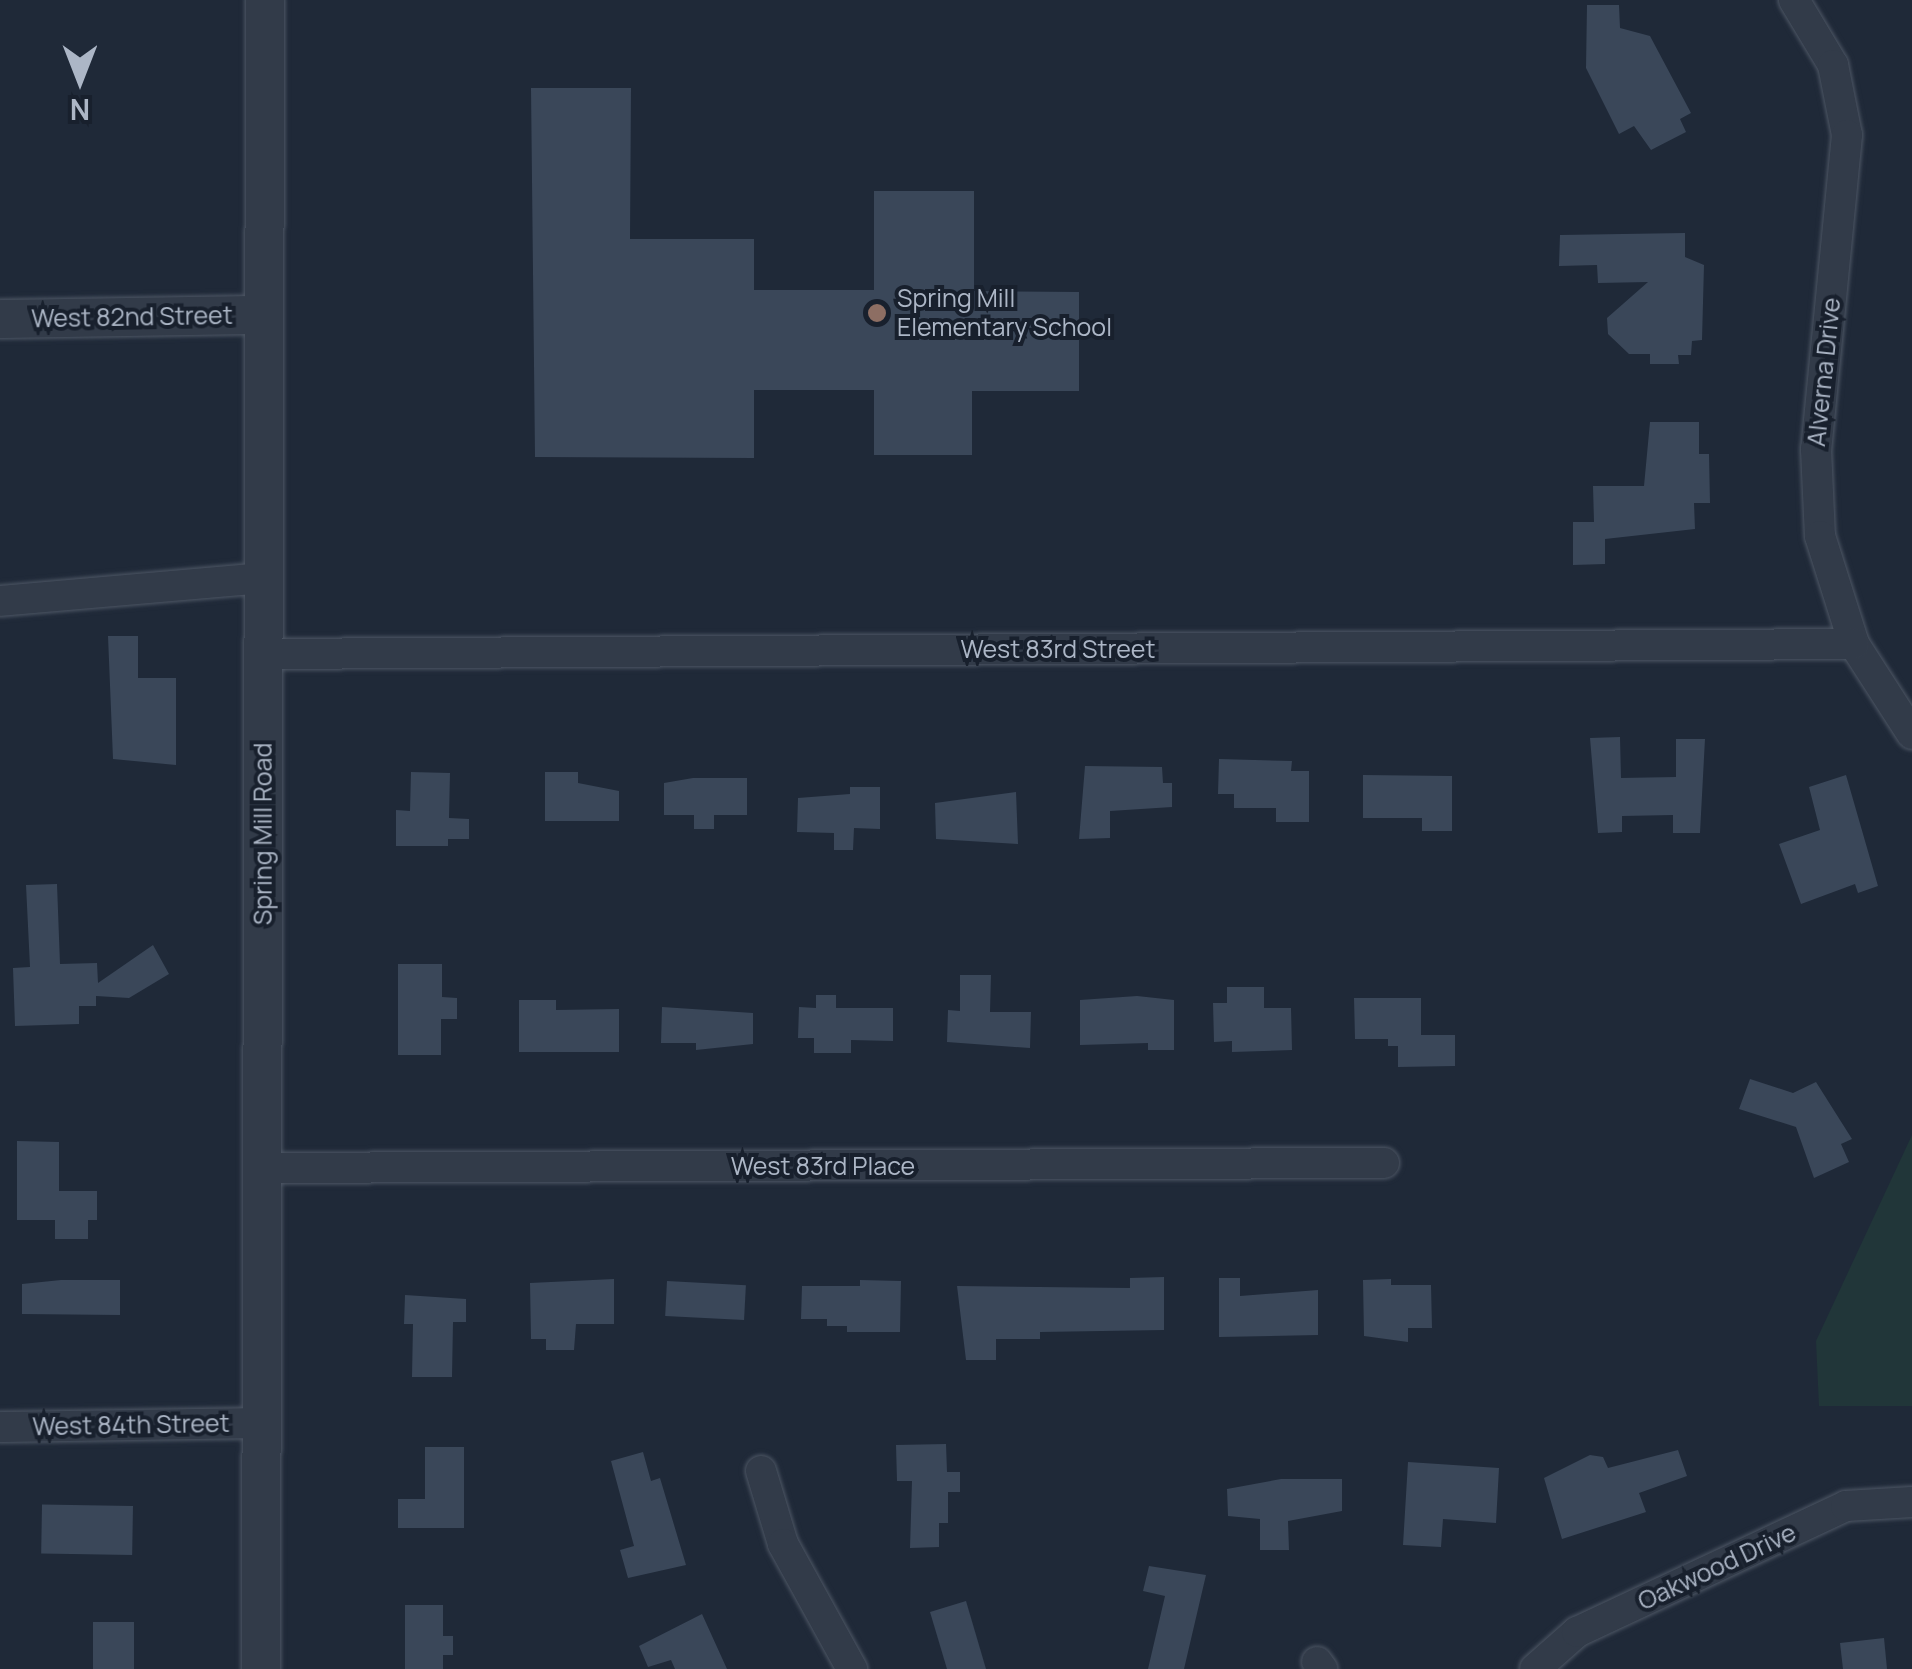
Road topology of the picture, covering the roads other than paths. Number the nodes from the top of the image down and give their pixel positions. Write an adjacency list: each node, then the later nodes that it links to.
1 (265, 0): 3 (street, Spring Mill Road)
2 (1794, 0): 7 (street, Alverna Drive)
3 (264, 315): 4 (street, West 82nd Street); 5 (street, Spring Mill Road)
4 (0, 318)
5 (263, 578): 6 (street); 8 (street, Spring Mill Road)
6 (0, 601)
7 (1854, 644): 8 (street, West 83rd Street); 9 (street, Alverna Drive)
8 (262, 654): 11 (street, Spring Mill Road)
9 (1912, 734)
10 (1384, 1163): 11 (street, West 83rd Place)
11 (262, 1168): 12 (street, Spring Mill Road)
12 (262, 1423): 13 (street, West 84th Street); 16 (street, Spring Mill Road)
13 (0, 1427)
14 (761, 1472): 17 (street)
15 (1912, 1502): 18 (street, Oakwood Drive)
16 (262, 1669)
17 (852, 1669)
18 (1535, 1669)

